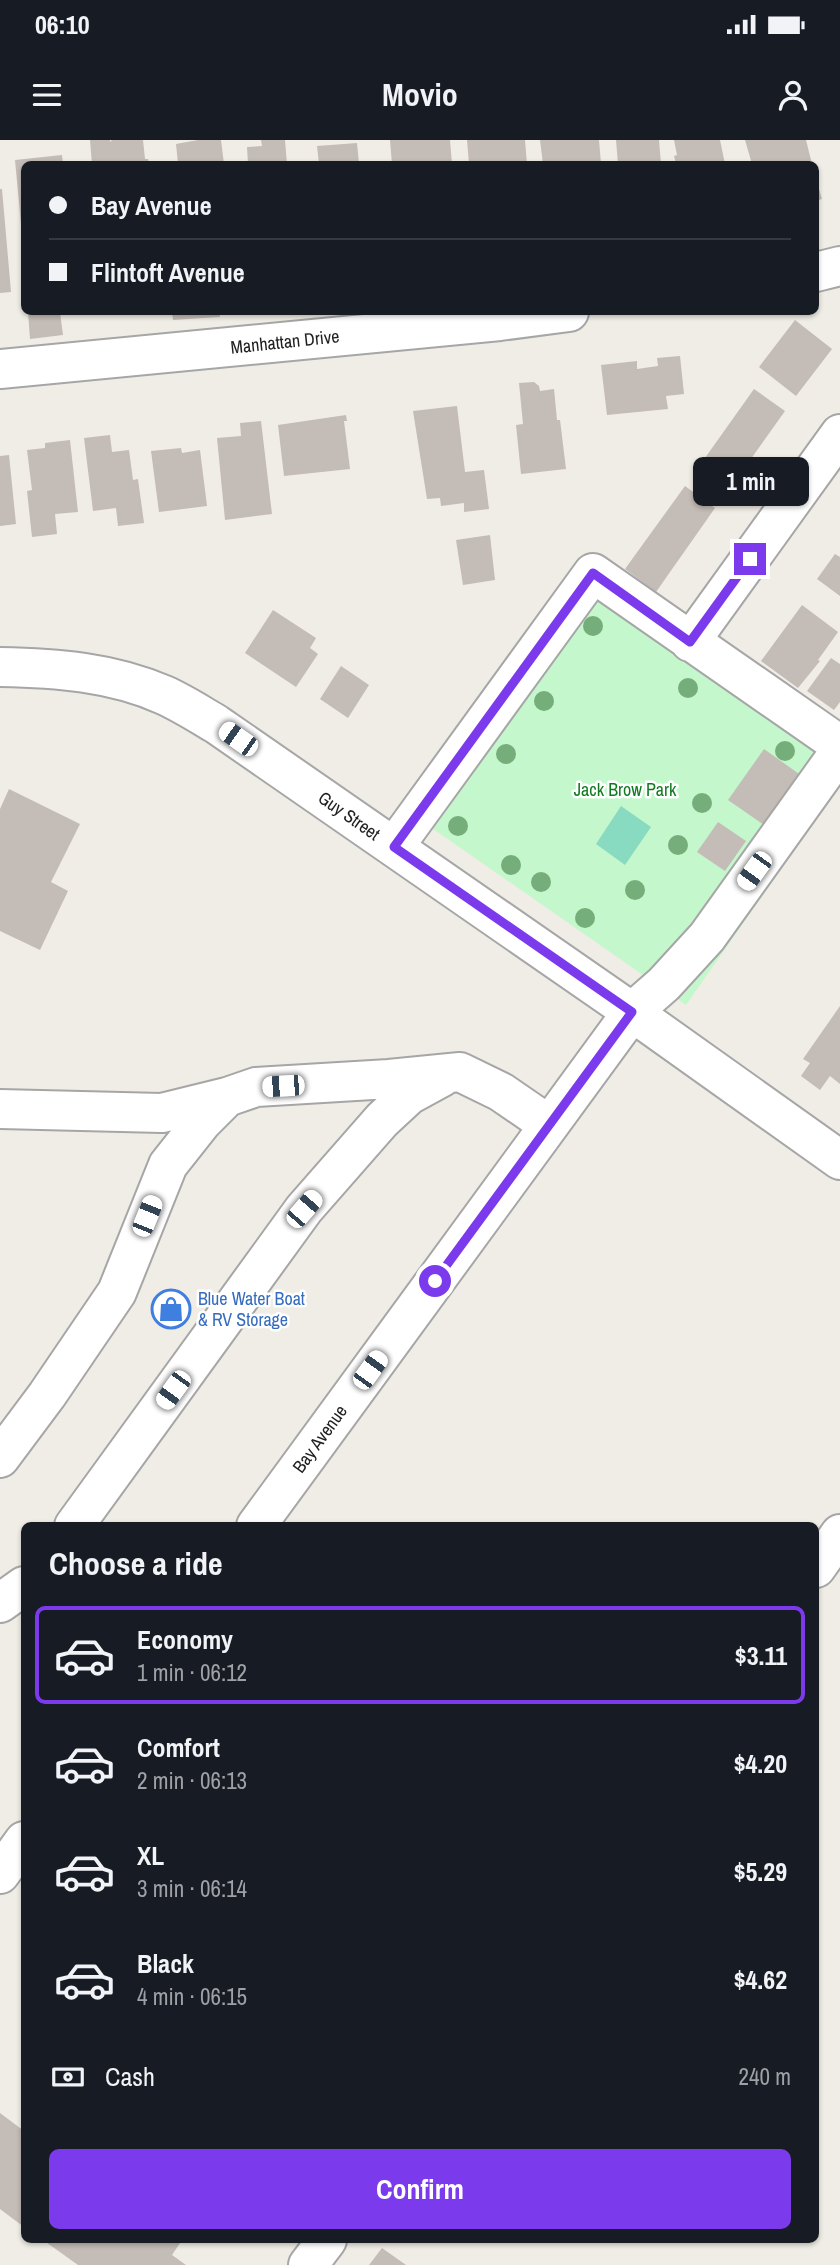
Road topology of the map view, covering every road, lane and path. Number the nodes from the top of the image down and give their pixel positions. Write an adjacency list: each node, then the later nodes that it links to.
1 (840, 266): 2 (street)
2 (819, 271)
3 (544, 315): 4 (street, Manhattan Drive)
4 (0, 369)
5 (840, 434): 6 (street)
6 (690, 642): 8 (street); 10 (street)
7 (0, 667): 10 (street, Guy Street)
8 (840, 746)
9 (840, 755): 11 (street, Bay Avenue)
10 (394, 847): 11 (street, Guy Street)
11 (632, 1012): 15 (street, Bay Avenue); 16 (street, Guy Street)
12 (450, 1073): 13 (street); 15 (street); 18 (street)
13 (227, 1097): 14 (street); 17 (street)
14 (0, 1110)
15 (549, 1125): 19 (street, Bay Avenue)
16 (840, 1160)
17 (0, 1458)
18 (77, 1522)
19 (259, 1522)
20 (840, 1534): 21 (street)
21 (819, 1564)
22 (21, 1588): 23 (street)
23 (0, 1603)
24 (21, 1845): 25 (street)
25 (0, 1874)
26 (325, 2243): 27 (street)
27 (308, 2265)

